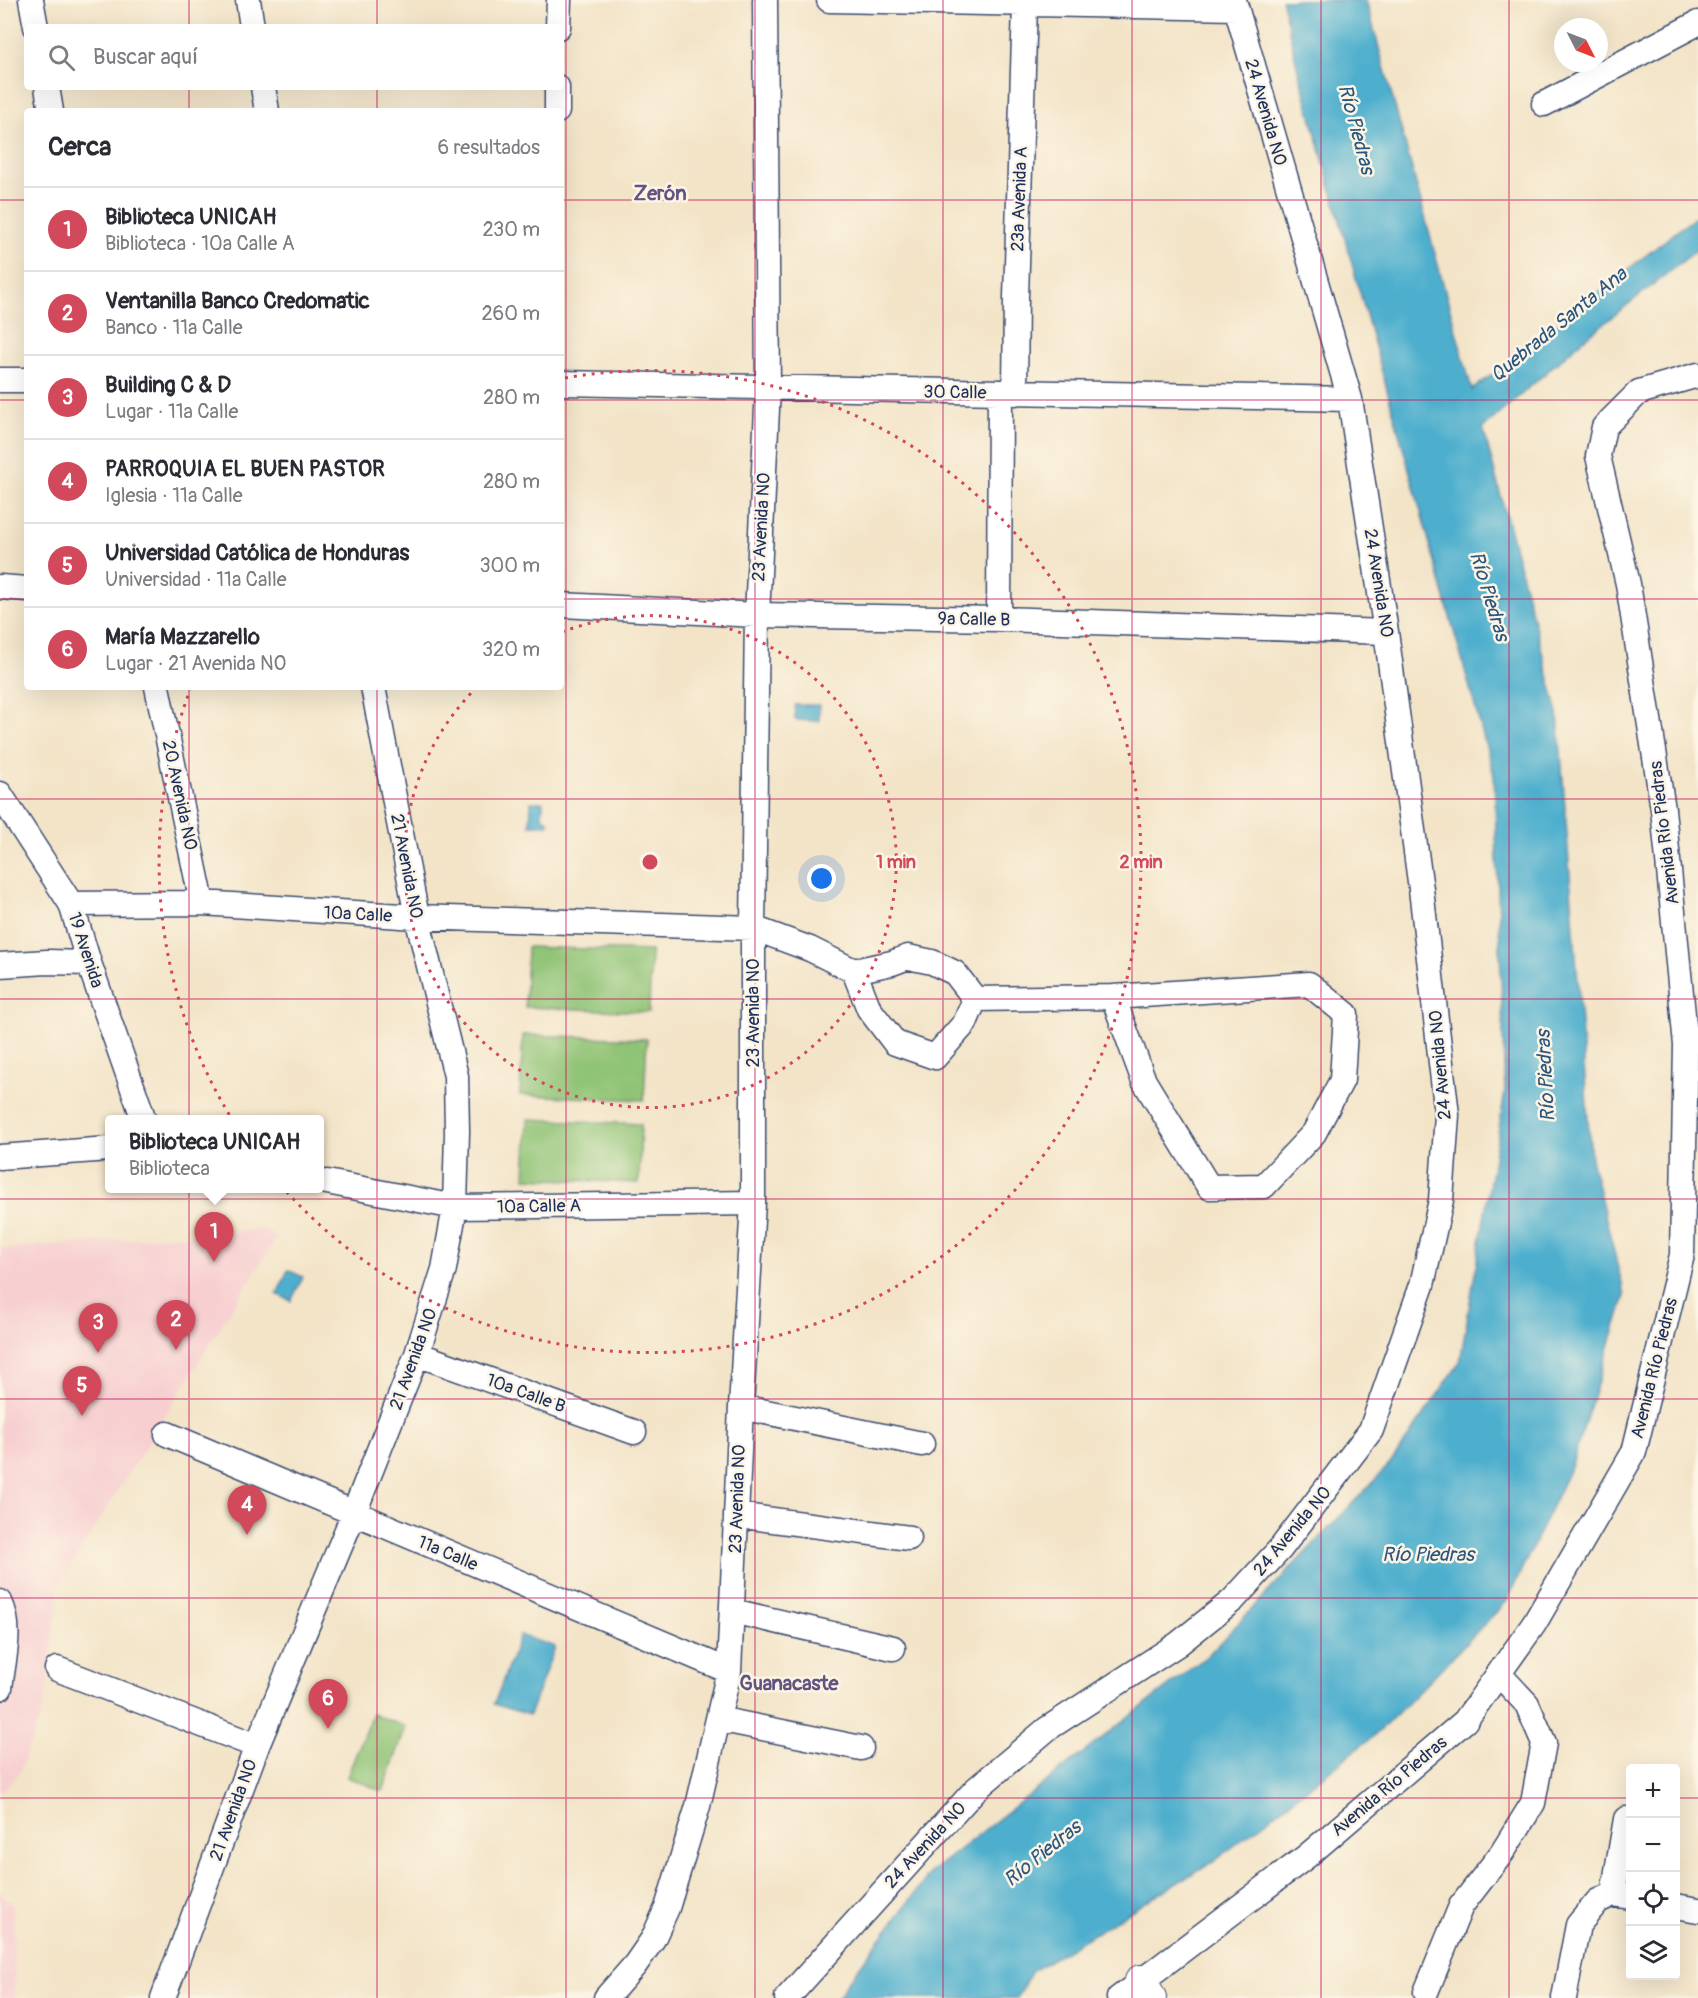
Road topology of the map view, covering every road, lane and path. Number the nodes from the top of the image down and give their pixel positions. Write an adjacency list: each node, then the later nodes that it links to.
1 (31, 0): 9 (street)
2 (248, 0): 10 (street)
3 (559, 0): 11 (street)
4 (765, 0): 23 (street, 23 Avenida NO)
5 (829, 0): 7 (street)
6 (1235, 4): 7 (street); 25 (street, 24 Avenida NO)
7 (1025, 5): 24 (street, 23a Avenida A)
8 (1698, 23): 15 (street)
9 (35, 24)
10 (252, 24)
11 (558, 24)
12 (48, 90): 16 (street)
13 (264, 90): 17 (street)
14 (557, 90): 18 (street)
15 (1544, 104)
16 (50, 108)
17 (266, 108)
18 (557, 108)
19 (1698, 375): 63 (street, Avenida Río Piedras)
20 (0, 380): 21 (street)
21 (24, 380)
22 (564, 383): 23 (street, 30 Calle)
23 (768, 388): 24 (street, 30 Calle); 29 (street, 23 Avenida NO)
24 (1007, 393): 25 (street, 30 Calle); 30 (street, 23a Avenida A)
25 (1350, 399): 31 (street, 24 Avenida NO)
26 (0, 587): 27 (street)
27 (24, 589)
28 (564, 605): 29 (street, 9a Calle B)
29 (757, 615): 30 (street, 9a Calle B); 38 (street, 23 Avenida NO)
30 (999, 619): 31 (street, 9a Calle B)
31 (1386, 632): 76 (street, 24 Avenida NO)
32 (159, 690): 35 (street, 20 Avenida NO)
33 (374, 690): 37 (street, 21 Avenida NO)
34 (0, 794): 36 (street, 19 Avenida)
35 (202, 903): 36 (street, 10a Calle); 37 (street, 10a Calle)
36 (71, 904): 39 (street, 19 Avenida)
37 (417, 917): 38 (street, 10a Calle); 49 (street, 21 Avenida NO)
38 (753, 928): 41 (street, 10a Calle); 48 (street, 23 Avenida NO)
39 (89, 963): 40 (street); 44 (street, 19 Avenida)
40 (0, 965)
41 (854, 971): 43 (street); 43 (street)
42 (1113, 997): 42 (street); 43 (street)
43 (975, 999)
44 (143, 1115)
45 (105, 1149): 46 (street)
46 (0, 1157)
47 (327, 1182): 49 (street, 10a Calle A)
48 (753, 1203): 49 (street, 10a Calle A); 51 (street, 23 Avenida NO)
49 (455, 1208): 50 (street, 21 Avenida NO)
50 (417, 1354): 52 (street, 10a Calle B); 55 (street, 21 Avenida NO)
51 (741, 1407): 54 (street); 56 (street, 23 Avenida NO)
52 (634, 1432)
53 (167, 1434): 55 (street, 11a Calle)
54 (922, 1444)
55 (354, 1513): 62 (street, 11a Calle); 66 (street, 21 Avenida NO)
56 (736, 1515): 57 (street); 59 (street, 23 Avenida NO)
57 (909, 1538)
58 (0, 1602): 64 (street)
59 (732, 1611): 60 (street); 62 (street, 23 Avenida NO)
60 (893, 1648)
61 (57, 1670): 66 (street)
62 (729, 1671): 65 (street, 23 Avenida NO)
63 (1499, 1674): 72 (street, Avenida Río Piedras); 73 (street)
64 (0, 1688)
65 (718, 1719): 67 (street); 75 (street, 23 Avenida NO)
66 (257, 1746): 74 (street, 21 Avenida NO)
67 (861, 1748)
68 (1626, 1819): 69 (street)
69 (1622, 1895): 77 (street)
70 (1680, 1907): 71 (street)
71 (1698, 1910)
72 (1137, 1992)
73 (1426, 1992)
74 (163, 1998)
75 (606, 1998)
76 (787, 1998)
77 (1564, 1998)

